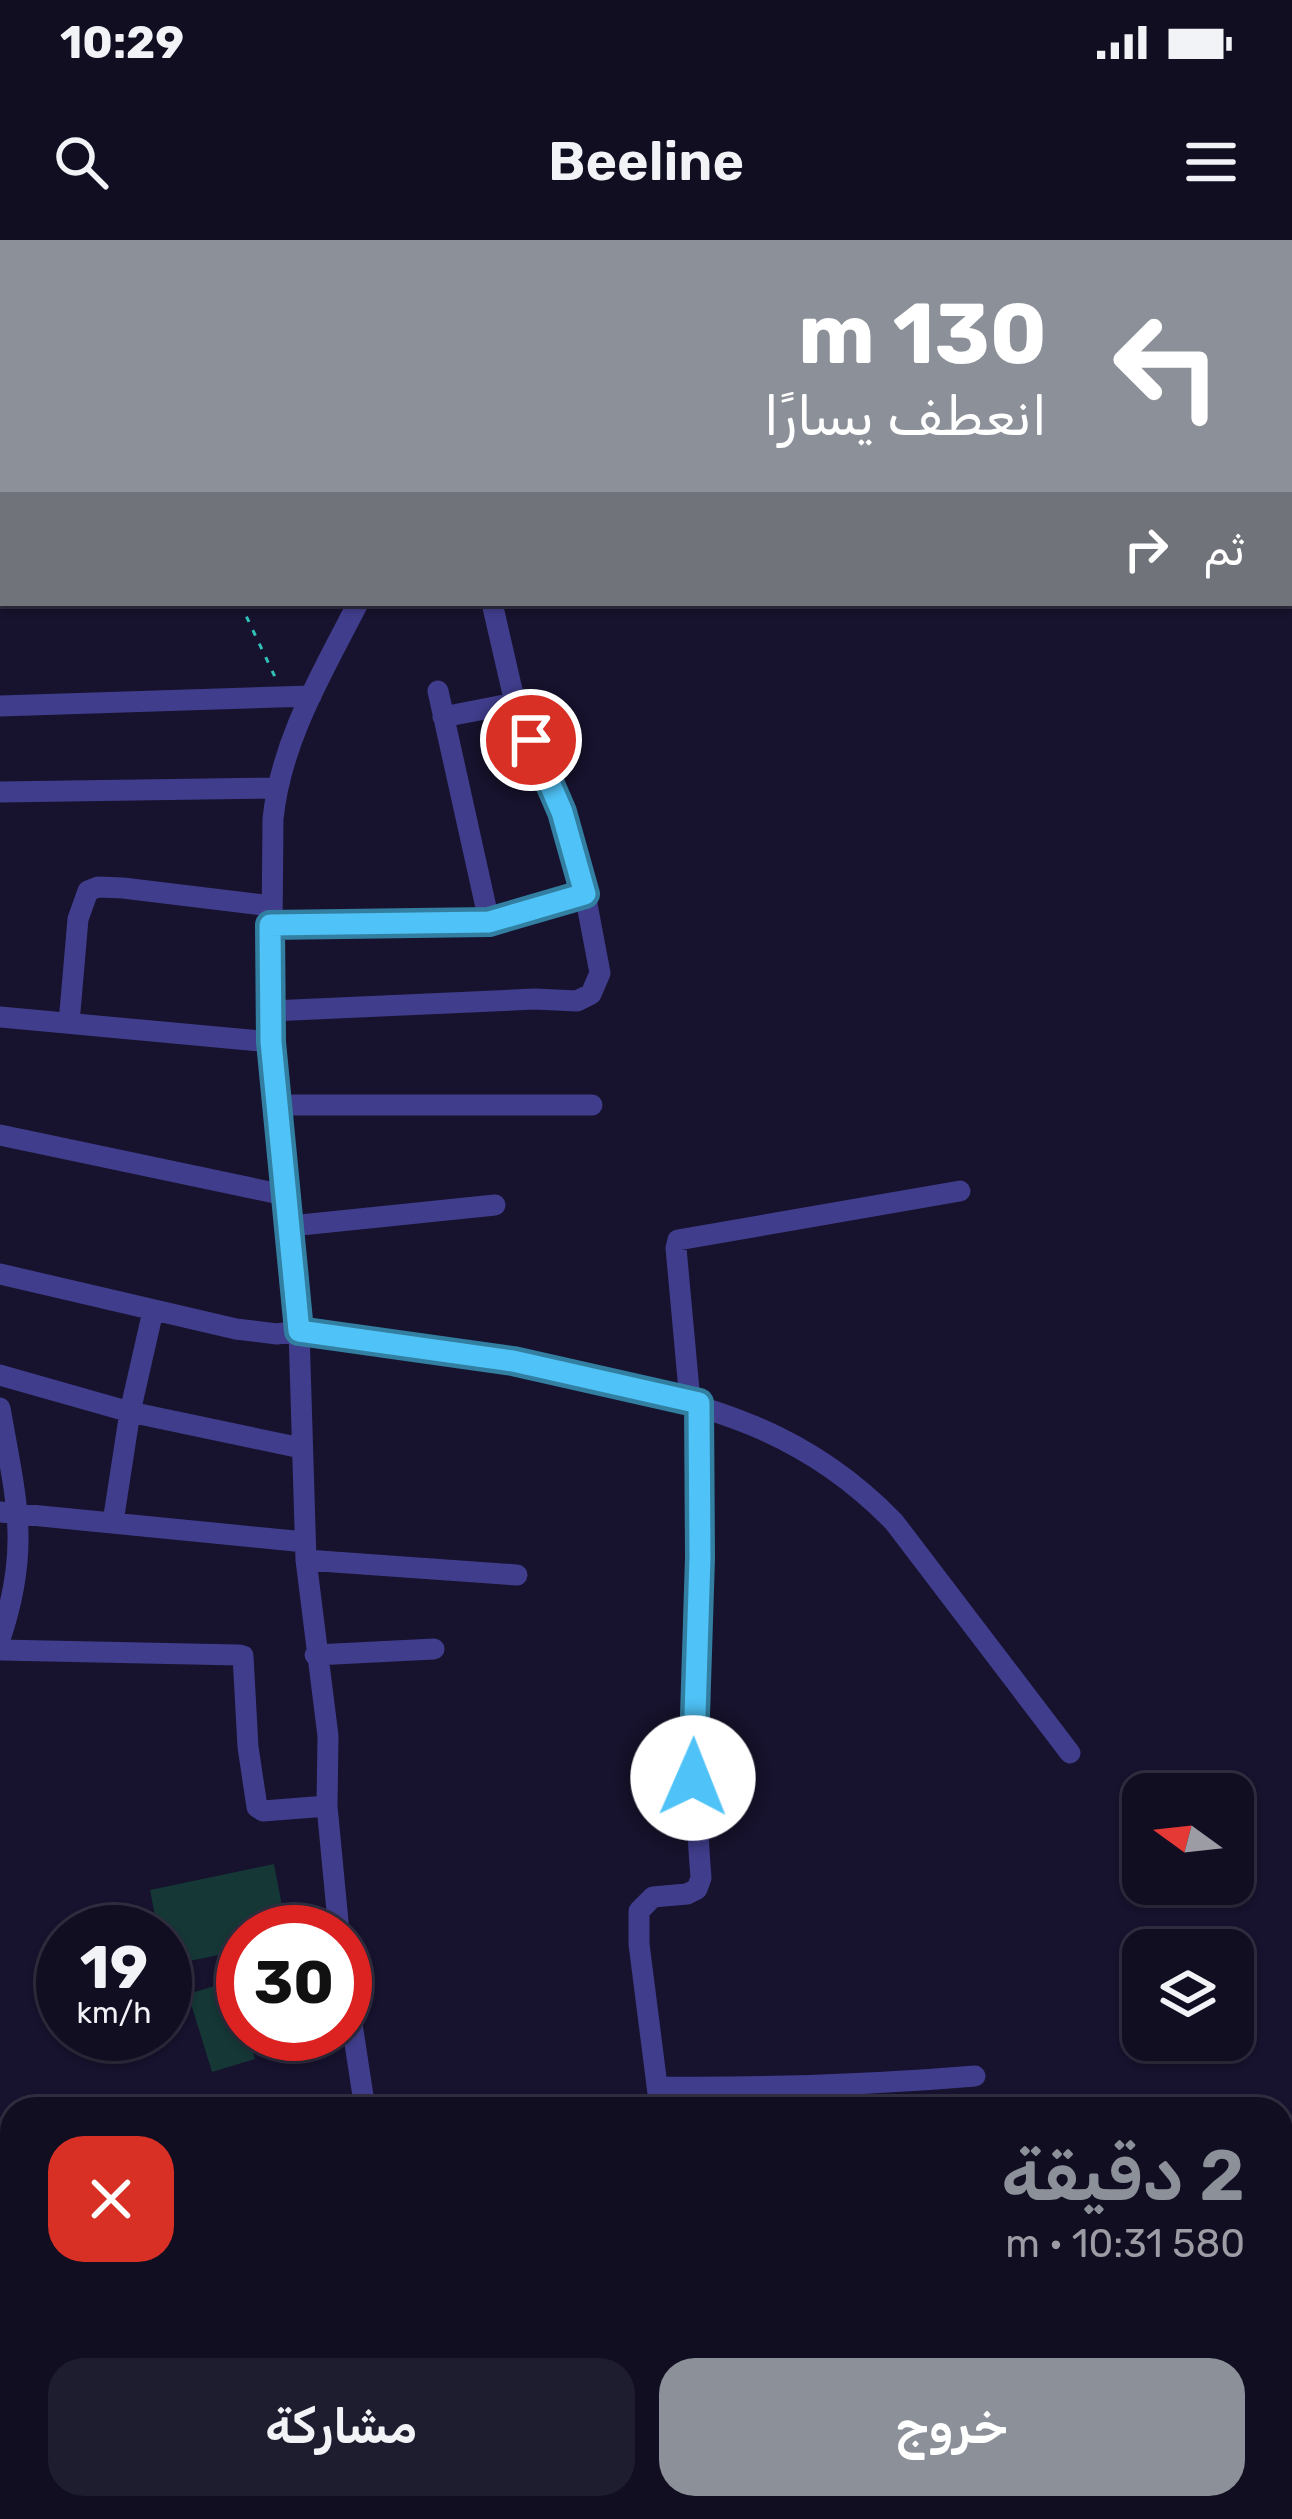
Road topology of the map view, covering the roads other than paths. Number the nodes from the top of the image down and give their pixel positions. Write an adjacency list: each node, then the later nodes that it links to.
1 (356, 606): 4 (street)
2 (493, 606): 5 (street)
3 (438, 691): 7 (street)
4 (311, 696): 6 (street); 8 (street)
5 (515, 703): 7 (street); 10 (street)
6 (0, 706)
7 (443, 717): 12 (street)
8 (276, 788): 9 (street); 11 (street)
9 (0, 792)
10 (585, 894): 12 (street); 13 (street)
11 (270, 915): 12 (street); 13 (street); 15 (street)
12 (489, 922)
13 (271, 1011): 16 (street)
14 (0, 1017): 15 (street)
15 (69, 1023): 16 (street)
16 (271, 1042): 17 (street)
17 (278, 1105): 18 (street); 21 (street)
18 (592, 1105)
19 (0, 1135): 21 (street)
20 (960, 1191): 28 (street)
21 (289, 1196): 23 (street)
22 (495, 1205): 23 (street)
23 (291, 1226): 26 (street)
24 (0, 1274): 25 (street)
25 (153, 1310): 26 (street); 30 (street)
26 (299, 1331): 28 (street); 31 (street)
27 (0, 1375): 30 (street)
28 (694, 1402): 40 (street); 46 (street)
29 (0, 1408): 32 (street)
30 (130, 1412): 31 (street); 33 (street)
31 (301, 1448): 34 (street)
32 (9, 1513): 33 (street); 36 (street)
33 (113, 1522): 34 (street)
34 (306, 1551): 35 (street); 39 (street)
35 (518, 1575)
36 (0, 1639)
37 (434, 1649): 39 (street)
38 (0, 1650): 41 (street)
39 (315, 1655): 41 (street)
40 (1070, 1753)
41 (327, 1806): 42 (street)
42 (336, 1905)
43 (358, 2061): 45 (street)
44 (975, 2076): 47 (street)
45 (363, 2097)
46 (658, 2097)
47 (675, 2097)

